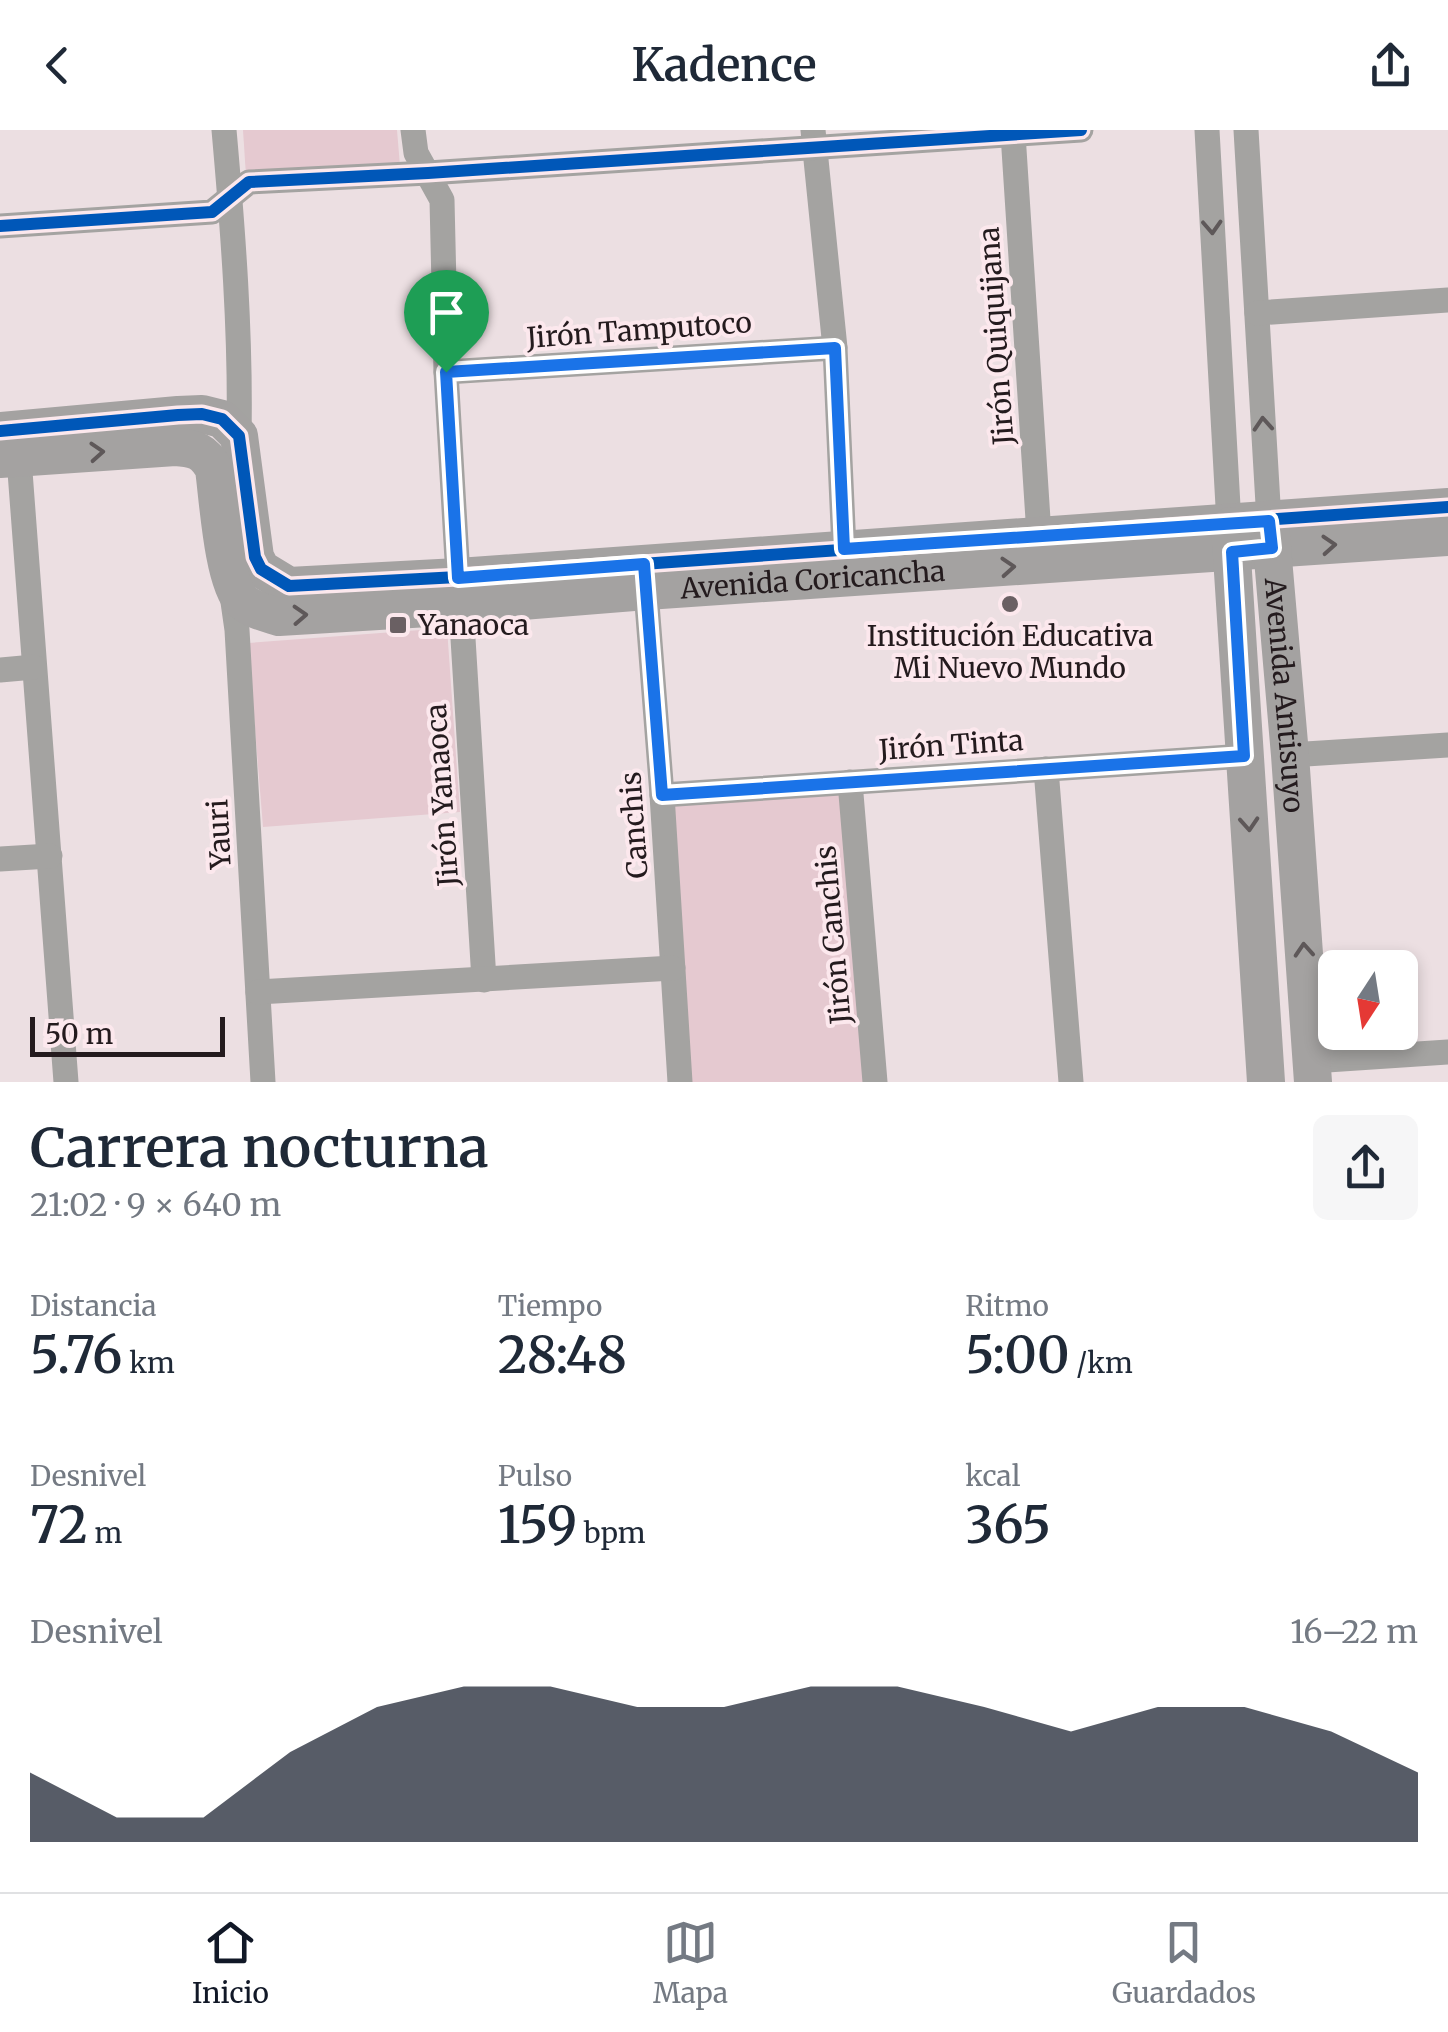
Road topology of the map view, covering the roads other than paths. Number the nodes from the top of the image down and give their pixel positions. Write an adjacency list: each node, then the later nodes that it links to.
1 (224, 130): 9 (street)
2 (413, 130): 8 (street, Jirón Yanaoca)
3 (1081, 130): 6 (street)
4 (1206, 130): 21 (street, Avenida Antisuyo, one-way to 21)
5 (1246, 130): 12 (street, Avenida Antisuyo)
6 (1014, 134): 7 (street); 18 (street, Jirón Quiquijana)
7 (813, 138): 8 (street); 13 (street)
8 (428, 173): 9 (street); 14 (street, Jirón Yanaoca)
9 (230, 197): 10 (street); 15 (street)
10 (0, 226)
11 (1448, 300): 12 (street)
12 (1256, 313): 19 (street, Avenida Antisuyo, one-way to 12)
13 (835, 348): 14 (street, Jirón Tamputoco); 22 (street)
14 (446, 372): 25 (street, Jirón Yanaoca)
15 (239, 436): 16 (street); 25 (street, Avenida Coricancha)
16 (9, 444): 24 (street, one-way to 24); 26 (street)
17 (1448, 507): 19 (street, Avenida Coricancha)
18 (1039, 535): 21 (street, Avenida Coricancha); 22 (street, Avenida Coricancha)
19 (1270, 535): 20 (street, Avenida Coricancha, one-way to 20); 21 (street, Avenida Coricancha); 29 (street, Avenida Antisuyo)
20 (1448, 536)
21 (1230, 538): 23 (street, Avenida Coricancha, one-way to 21); 30 (street, Avenida Antisuyo)
22 (844, 549): 23 (street, Avenida Coricancha)
23 (645, 577): 25 (street, Avenida Coricancha); 33 (street, Canchis)
24 (230, 582): 25 (street, Avenida Coricancha, one-way to 25); 38 (street, Yauri)
25 (460, 592): 37 (street, Jirón Yanaoca)
26 (34, 668): 27 (street); 34 (street)
27 (0, 670)
28 (1448, 744): 29 (street)
29 (1290, 755): 40 (street, Avenida Antisuyo, one-way to 29)
30 (1244, 756): 31 (street, Jirón Tinta); 46 (street, Avenida Antisuyo, one-way to 46)
31 (1046, 769): 32 (street, Jirón Tinta); 45 (street)
32 (850, 782): 33 (street, Jirón Tinta); 44 (street, Jirón Canchis)
33 (662, 795): 36 (street, Canchis)
34 (50, 856): 35 (street); 41 (street)
35 (0, 859)
36 (673, 968): 37 (street); 43 (street, Canchis)
37 (484, 980): 38 (street)
38 (258, 992): 42 (street, Yauri)
39 (1448, 1052): 40 (street)
40 (1313, 1072)
41 (66, 1082)
42 (263, 1082)
43 (680, 1082)
44 (875, 1082)
45 (1071, 1082)
46 (1266, 1082)

